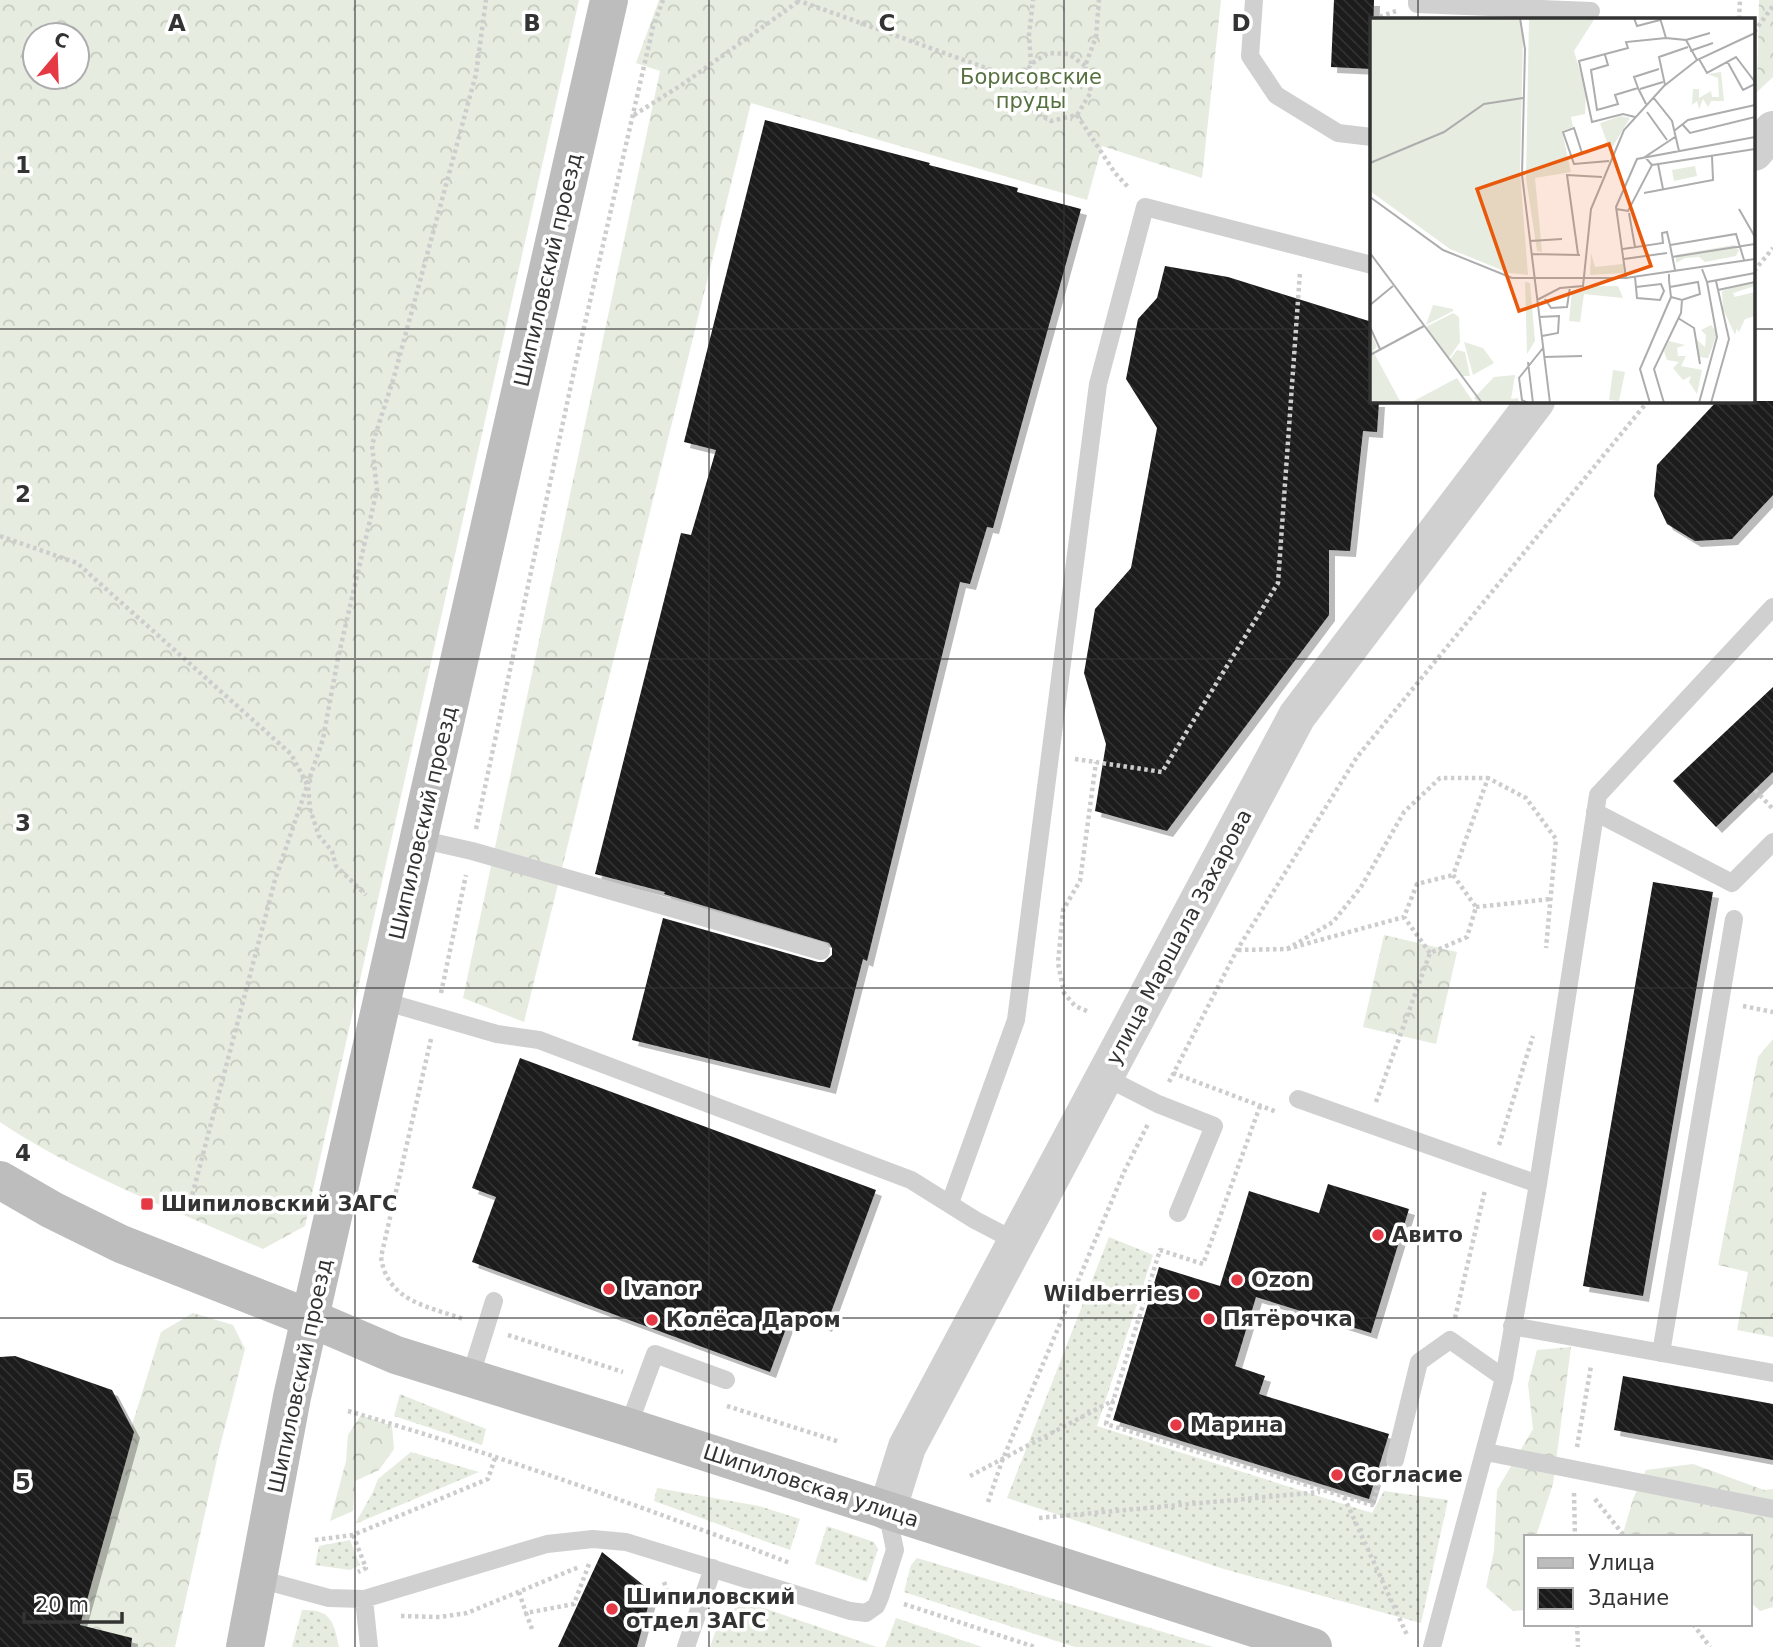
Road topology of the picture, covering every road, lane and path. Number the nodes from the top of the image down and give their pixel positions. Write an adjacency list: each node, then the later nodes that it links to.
1 (486, 0): 34 (path)
2 (609, 0): 38 (main road, Шипиловский проезд)
3 (663, 0): 18 (path)
4 (799, 0): 16 (path); 18 (path)
5 (1033, 0): 14 (path)
6 (1099, 0): 15 (path)
7 (1254, 0): 20 (lane)
8 (1417, 0): 11 (lane)
9 (1740, 0): 12 (path)
10 (1773, 6): 13 (path)
11 (1591, 10)
12 (1739, 18)
13 (1756, 29)
14 (1031, 64): 15 (path); 16 (path)
15 (1085, 66): 17 (path)
16 (1022, 81): 17 (path)
17 (1077, 115): 22 (path)
18 (633, 116): 40 (path)
19 (1773, 130): 21 (street)
20 (1370, 137)
21 (1756, 150)
22 (1115, 173)
23 (1773, 248): 25 (path)
24 (1370, 264): 31 (lane)
25 (1756, 269)
26 (1300, 271): 32 (path)
27 (1535, 402): 58 (street, улица Маршала Захарова)
28 (1647, 402): 49 (path)
29 (0, 536): 34 (path)
30 (1773, 607): 37 (lane)
31 (1050, 756): 32 (path); 67 (lane)
32 (1096, 762): 54 (path)
33 (1489, 778): 41 (path); 44 (path); 48 (path)
34 (308, 786): 43 (path); 69 (path)
35 (1755, 790): 36 (path)
36 (1773, 809)
37 (1595, 812): 39 (lane); 42 (lane)
38 (419, 839): 40 (lane); 53 (main road, Шипиловский проезд)
39 (1773, 842)
40 (471, 852): 51 (lane); 55 (path)
41 (1453, 874): 45 (path); 46 (path)
42 (1583, 888): 44 (path); 66 (lane)
43 (366, 895)
44 (1550, 899): 45 (path); 50 (path)
45 (1476, 906): 52 (path)
46 (1404, 917): 48 (path); 52 (path)
47 (1734, 919): 77 (lane)
48 (1287, 948): 49 (path)
49 (1237, 950): 57 (path)
50 (1546, 950)
51 (821, 951)
52 (1430, 953): 63 (path)
53 (383, 1001): 55 (lane); 73 (main road, Шипиловский проезд)
54 (1087, 1011)
55 (436, 1016): 67 (lane); 71 (path)
56 (1536, 1027): 64 (path)
57 (1173, 1073): 60 (path); 61 (path)
58 (1105, 1077): 60 (lane); 70 (street, улица Маршала Захарова)
59 (1298, 1099): 63 (lane)
60 (1158, 1104): 68 (lane); 88 (path)
61 (1260, 1106): 62 (path); 82 (path)
62 (1285, 1115)
63 (1368, 1123): 64 (lane)
64 (1492, 1167): 66 (lane); 75 (path)
65 (0, 1180): 73 (main road, Шипиловская улица)
66 (1538, 1184): 74 (lane)
67 (950, 1203): 70 (lane)
68 (1178, 1213)
69 (187, 1215)
70 (1017, 1241): 95 (street, улица Маршала Захарова)
71 (411, 1300)
72 (494, 1301): 79 (lane)
73 (312, 1319): 79 (main road, Шипиловская улица); 105 (main road, Шипиловский проезд)
74 (1512, 1326): 76 (lane); 80 (lane)
75 (1450, 1340): 80 (lane); 87 (lane)
76 (1596, 1341): 77 (lane); 89 (path)
77 (1661, 1353): 78 (lane)
78 (1773, 1373)
79 (470, 1378): 84 (main road, Шипиловская улица)
80 (1504, 1378): 85 (lane)
81 (726, 1380): 84 (lane)
82 (1114, 1400): 88 (path); 91 (path)
83 (348, 1411): 86 (path)
84 (628, 1427): 95 (main road, Шипиловская улица)
85 (1486, 1452): 89 (lane); 119 (lane)
86 (495, 1458): 97 (path); 98 (path)
87 (1395, 1460): 92 (path)
88 (1002, 1461): 90 (path); 93 (path)
89 (1573, 1471): 94 (lane); 99 (path); 100 (path)
90 (970, 1476)
91 (1326, 1491): 92 (path); 96 (path)
92 (1344, 1497): 114 (path)
93 (988, 1502)
94 (1773, 1509)
95 (887, 1511): 102 (lane); 118 (main road, Шипиловская улица)
96 (1039, 1518)
97 (704, 1530)
98 (353, 1535): 101 (path); 103 (path)
99 (1575, 1535)
100 (1623, 1535)
101 (315, 1540)
102 (713, 1569): 107 (lane); 117 (lane)
103 (351, 1575)
104 (655, 1577): 108 (path)
105 (259, 1579): 107 (lane); 115 (main road, Шипиловский проезд)
106 (519, 1592): 109 (path); 109 (path); 110 (path)
107 (364, 1600): 116 (lane)
108 (675, 1610)
109 (526, 1613): 113 (path)
110 (390, 1616)
111 (1577, 1626): 120 (path)
112 (1694, 1626): 121 (path)
113 (532, 1629)
114 (1407, 1635)
115 (245, 1647)
116 (369, 1647)
117 (686, 1647)
118 (1313, 1647)
119 (1432, 1647)
120 (1578, 1647)
121 (1710, 1647)

